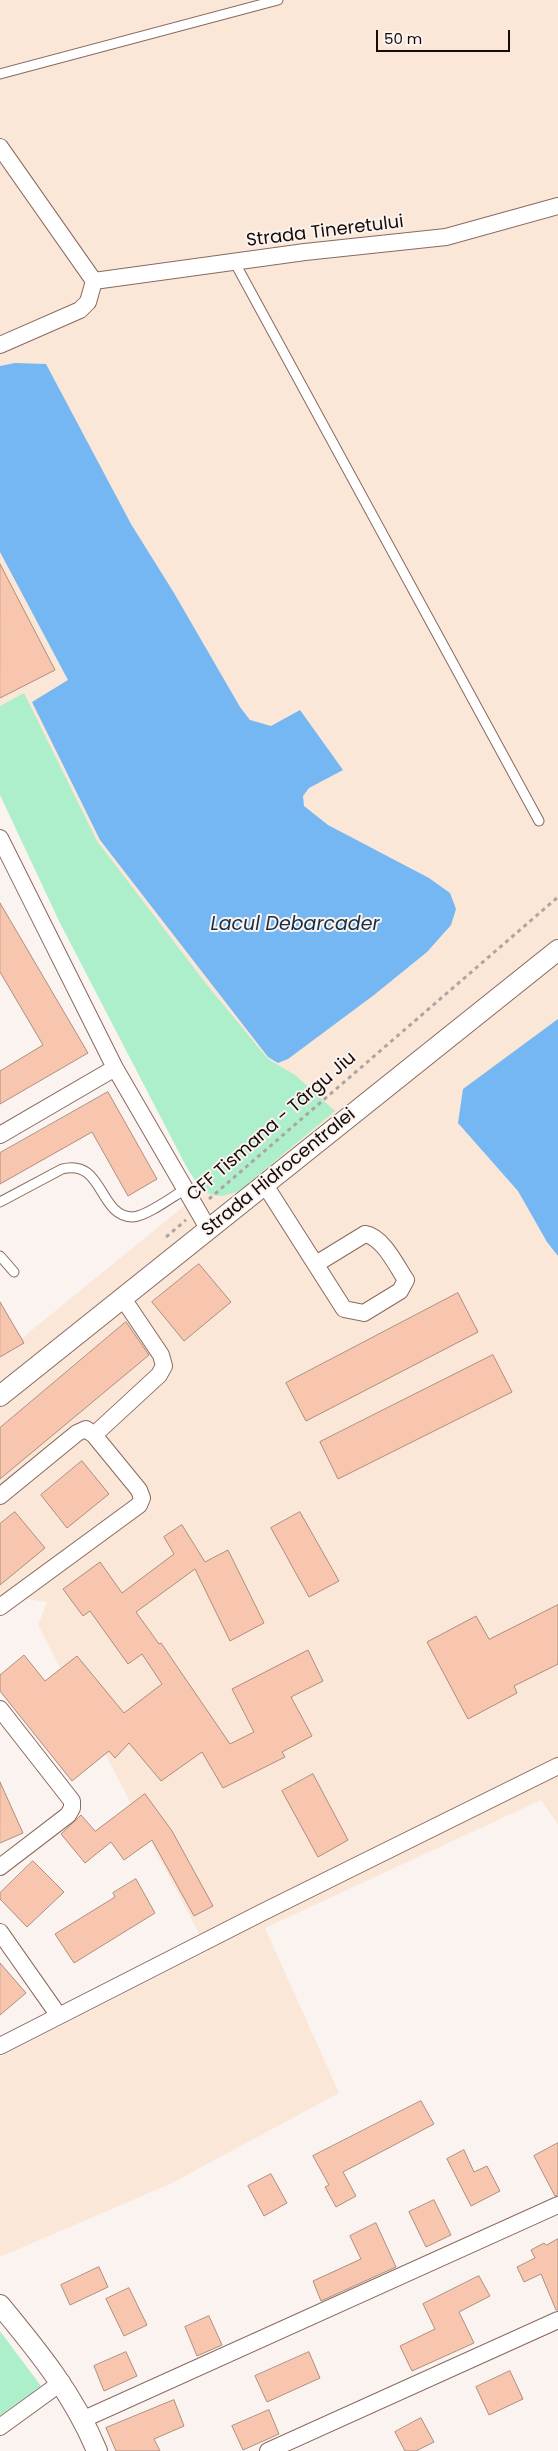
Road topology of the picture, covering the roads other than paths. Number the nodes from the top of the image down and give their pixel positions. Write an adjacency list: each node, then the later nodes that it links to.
1 (278, 0): 2 (lane)
2 (0, 74)
3 (0, 147): 6 (street)
4 (558, 206): 5 (street, Strada Tineretului)
5 (236, 263): 6 (street, Strada Tineretului); 8 (lane)
6 (94, 281): 7 (street)
7 (0, 346)
8 (539, 821)
9 (0, 838): 11 (street)
10 (558, 950): 13 (street, Strada Hidrocentralei)
11 (115, 1068): 12 (street); 14 (street)
12 (0, 1135)
13 (265, 1185): 16 (street, Strada Hidrocentralei); 18 (street)
14 (184, 1190): 15 (lane); 16 (street)
15 (0, 1202)
16 (208, 1230): 20 (street, Strada Hidrocentralei)
17 (0, 1256): 19 (lane)
18 (316, 1264): 18 (street)
19 (14, 1272)
20 (122, 1297): 21 (street, Strada Hidrocentralei); 22 (street)
21 (0, 1396)
22 (94, 1435): 23 (street); 24 (street)
23 (0, 1496)
24 (0, 1607)
25 (0, 1709): 27 (street)
26 (558, 1766): 29 (street)
27 (0, 1867)
28 (0, 1932): 29 (street)
29 (60, 2016): 30 (street)
30 (0, 2046)
31 (558, 2205): 35 (street)
32 (0, 2305): 34 (street)
33 (558, 2320): 38 (street)
34 (62, 2382): 35 (street); 36 (street)
35 (84, 2419): 37 (street)
36 (0, 2427)
37 (97, 2451)
38 (268, 2451)

